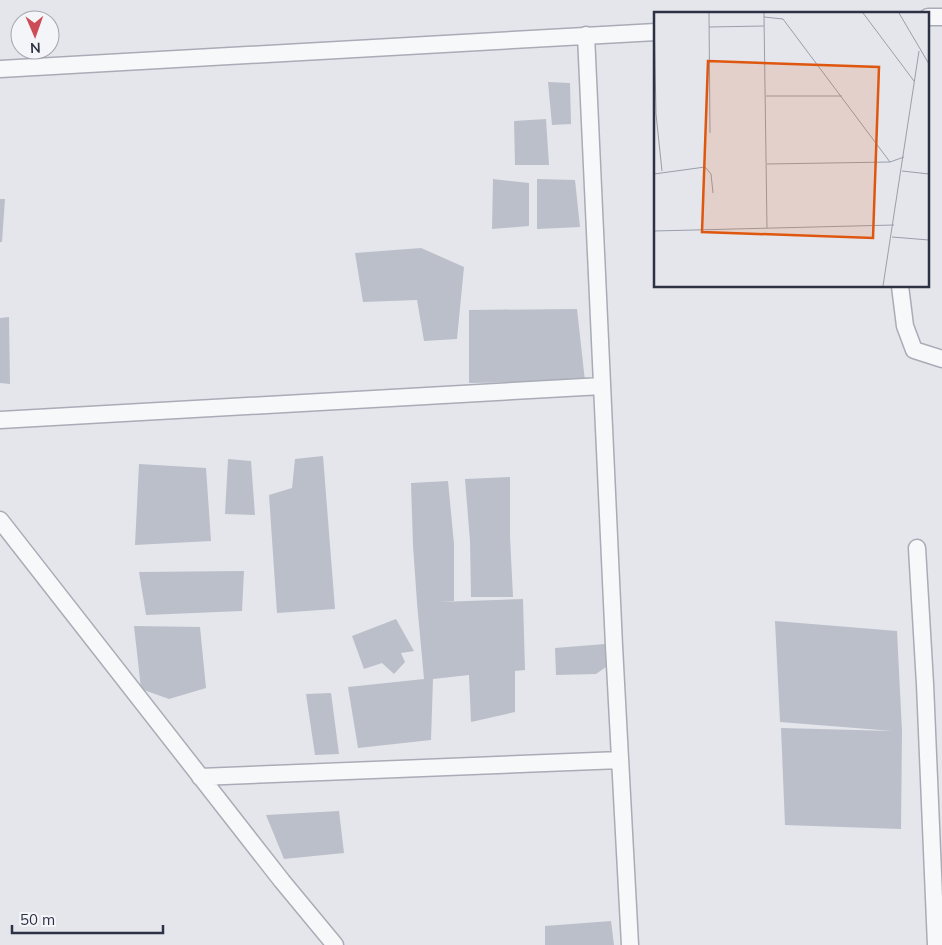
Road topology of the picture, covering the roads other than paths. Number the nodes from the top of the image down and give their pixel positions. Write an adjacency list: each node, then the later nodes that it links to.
1 (654, 32): 2 (street)
2 (586, 35): 3 (street); 6 (street)
3 (0, 69)
4 (900, 288): 5 (street)
5 (942, 359)
6 (602, 386): 7 (street); 10 (street)
7 (0, 420)
8 (0, 520): 11 (street)
9 (917, 548): 14 (street)
10 (620, 760): 11 (street); 13 (street)
11 (200, 777): 12 (street)
12 (335, 945)
13 (630, 945)
14 (936, 945)

